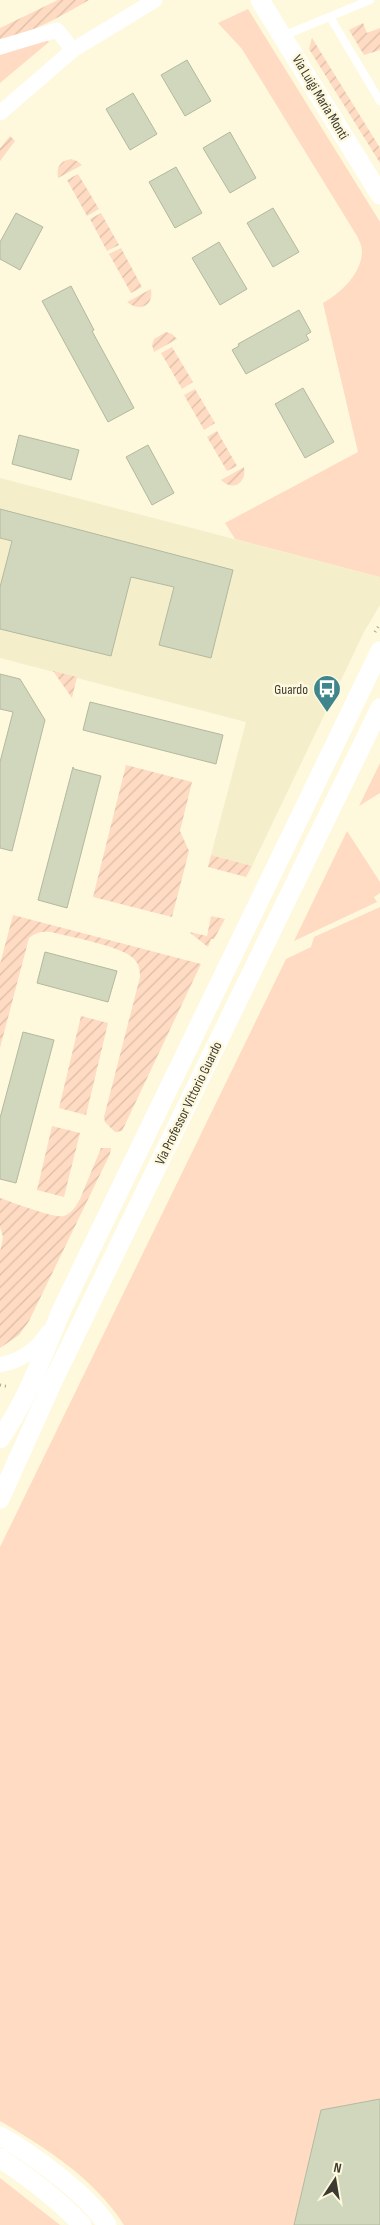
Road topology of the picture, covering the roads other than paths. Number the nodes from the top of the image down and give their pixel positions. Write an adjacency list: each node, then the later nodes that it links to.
1 (156, 0): 7 (street)
2 (260, 0): 5 (street, Via Luigi Maria Monti)
3 (370, 0): 4 (lane)
4 (330, 17): 5 (lane); 8 (lane)
5 (283, 36): 10 (street, Via Luigi Maria Monti)
6 (0, 47): 7 (street)
7 (73, 50): 9 (street)
8 (380, 101)
9 (0, 113)
10 (380, 195)
11 (380, 651): 13 (street, Via Professor Vittorio Guardo)
12 (380, 708): 16 (street, Via Professor Vittorio Guardo)
13 (63, 1307): 14 (street); 15 (street, Via Professor Vittorio Guardo)
14 (0, 1365)
15 (0, 1439)
16 (0, 1499)
17 (0, 2136): 20 (street)
18 (0, 2158): 19 (street)
19 (82, 2225)
20 (107, 2225)

